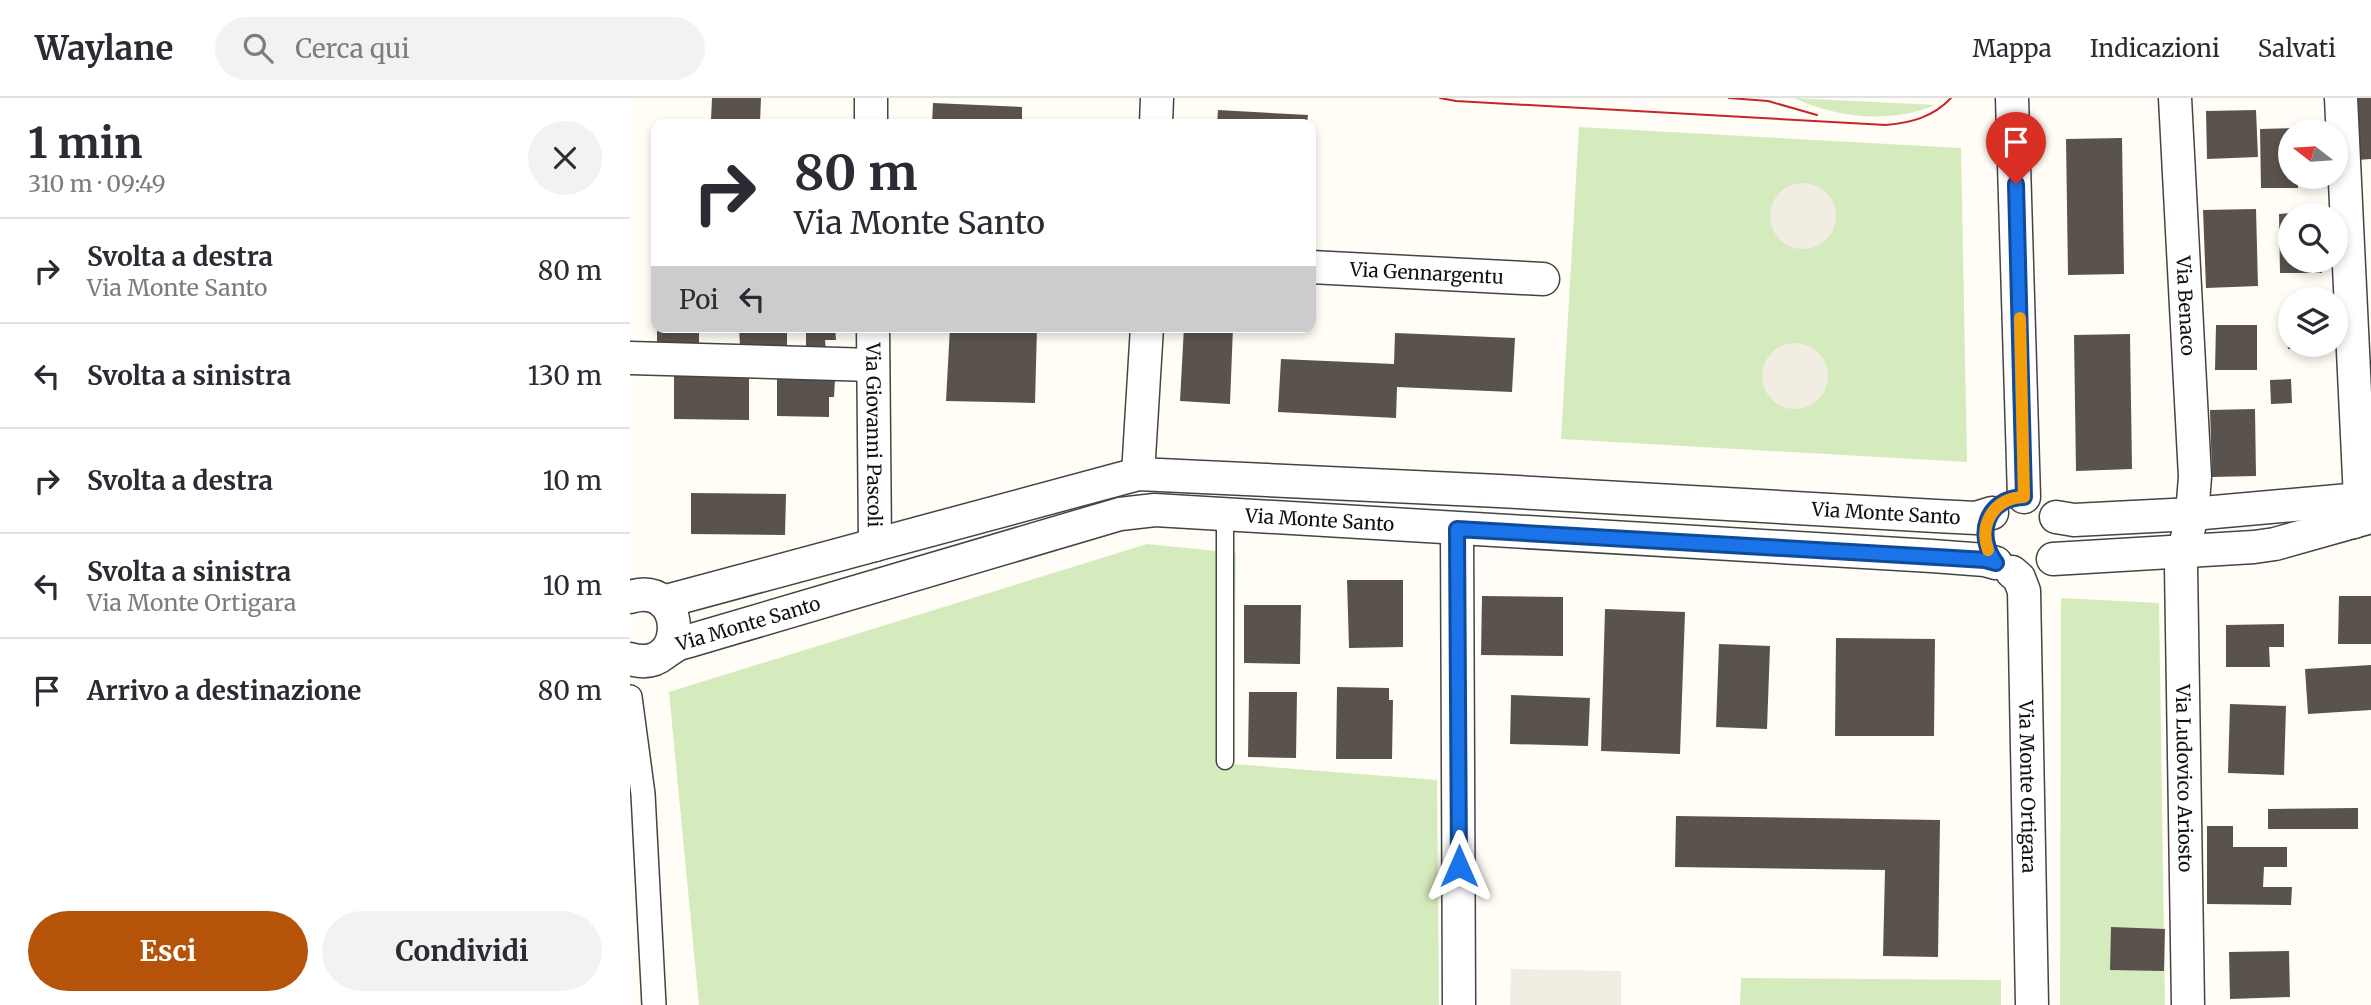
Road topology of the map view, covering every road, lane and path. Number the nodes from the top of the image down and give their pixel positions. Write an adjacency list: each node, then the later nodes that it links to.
1 (871, 98): 6 (street)
2 (1157, 98): 7 (street)
3 (2012, 98): 15 (street)
4 (2175, 98): 18 (street, Via Benaco)
5 (2341, 98): 16 (street)
6 (871, 119)
7 (1156, 119)
8 (1316, 267): 9 (street, Via Gennargentu)
9 (1543, 279)
10 (873, 333): 13 (street, Via Giovanni Pascoli)
11 (1147, 333): 14 (street)
12 (630, 358): 13 (street)
13 (873, 365): 22 (street, Via Giovanni Pascoli)
14 (1138, 474): 17 (street, Via Monte Santo); 22 (street, Via Monte Santo)
15 (2024, 497): 17 (street); 20 (street)
16 (2364, 509): 18 (street); 23 (street)
17 (1992, 513): 25 (street)
18 (2192, 514): 20 (street); 23 (street, Via Benaco)
19 (1225, 515): 21 (street, Via Monte Santo); 28 (street, Via Monte Santo); 31 (lane)
20 (2056, 517): 24 (street)
21 (1457, 529): 25 (street, Via Monte Santo); 33 (street)
22 (875, 545): 27 (street, Via Monte Santo)
23 (2182, 552): 24 (street); 35 (street, Via Ludovico Ariosto)
24 (2053, 559): 25 (street)
25 (2004, 567): 34 (street, Via Monte Ortigara)
26 (630, 597): 27 (street, Via Monte Santo)
27 (663, 602): 28 (street, Via Monte Santo)
28 (663, 654): 29 (street, Via Monte Santo)
29 (630, 659)
30 (630, 697): 32 (street)
31 (1225, 761)
32 (653, 1005)
33 (1459, 1005)
34 (2032, 1005)
35 (2188, 1005)

